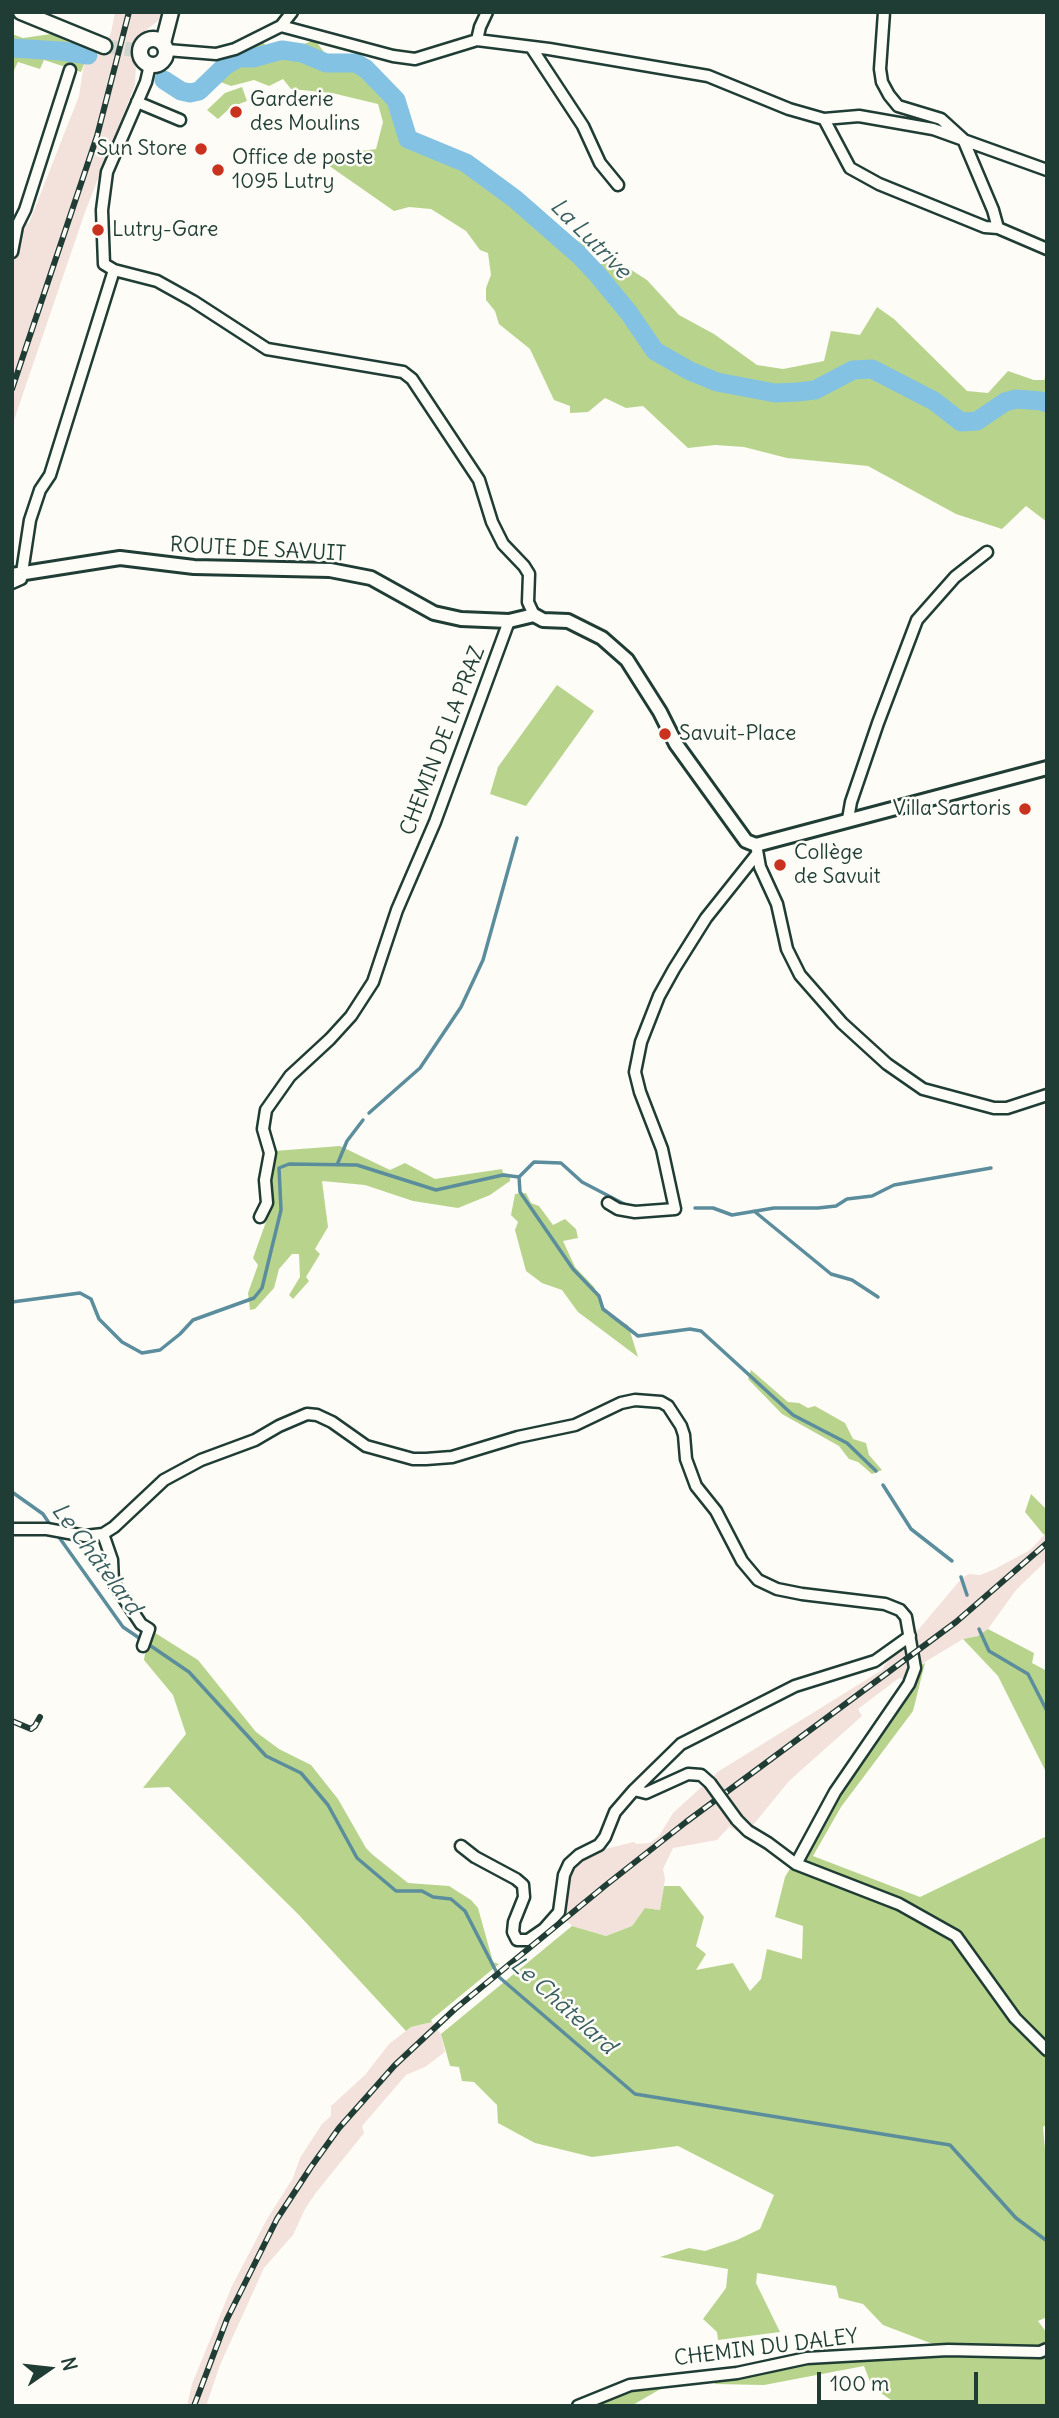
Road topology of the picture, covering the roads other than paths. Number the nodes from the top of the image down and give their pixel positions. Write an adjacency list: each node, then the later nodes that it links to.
1 (21, 12): 8 (main road)
2 (171, 12): 9 (main road)
3 (292, 12): 6 (street)
4 (487, 12): 7 (street)
5 (884, 12): 16 (street)
6 (281, 26): 7 (street); 9 (street)
7 (477, 40): 10 (street)
8 (104, 46)
9 (165, 46): 11 (main road); 11 (main road)
10 (531, 47): 14 (street); 18 (street)
11 (150, 65): 13 (street)
12 (70, 70): 19 (street)
13 (137, 102): 15 (street); 23 (street)
14 (824, 119): 16 (street); 20 (street)
15 (180, 120)
16 (963, 139): 17 (street); 20 (street)
17 (1047, 170)
18 (618, 185)
19 (15, 224): 22 (street)
20 (998, 228): 21 (street)
21 (1047, 249)
22 (12, 252)
23 (114, 270): 25 (street); 27 (street)
24 (987, 552): 30 (street)
25 (18, 575): 26 (street); 28 (street, ROUTE DE SAVUIT)
26 (12, 583)
27 (534, 615): 28 (street, ROUTE DE SAVUIT); 31 (street)
28 (509, 621): 34 (street, CHEMIN DE LA PRAZ)
29 (1047, 768): 30 (street)
30 (848, 819): 31 (street)
31 (757, 849): 32 (street); 33 (street)
32 (1047, 1095)
33 (608, 1203)
34 (260, 1217)
35 (12, 1529): 36 (street)
36 (103, 1534): 37 (street); 38 (street)
37 (909, 1632): 39 (street); 41 (street)
38 (146, 1637)
39 (634, 1790): 40 (street); 41 (street, bridge)
40 (461, 1846)
41 (796, 1864): 42 (street)
42 (1047, 2050)
43 (1047, 2349): 44 (street, CHEMIN DU DALEY)
44 (578, 2406)

